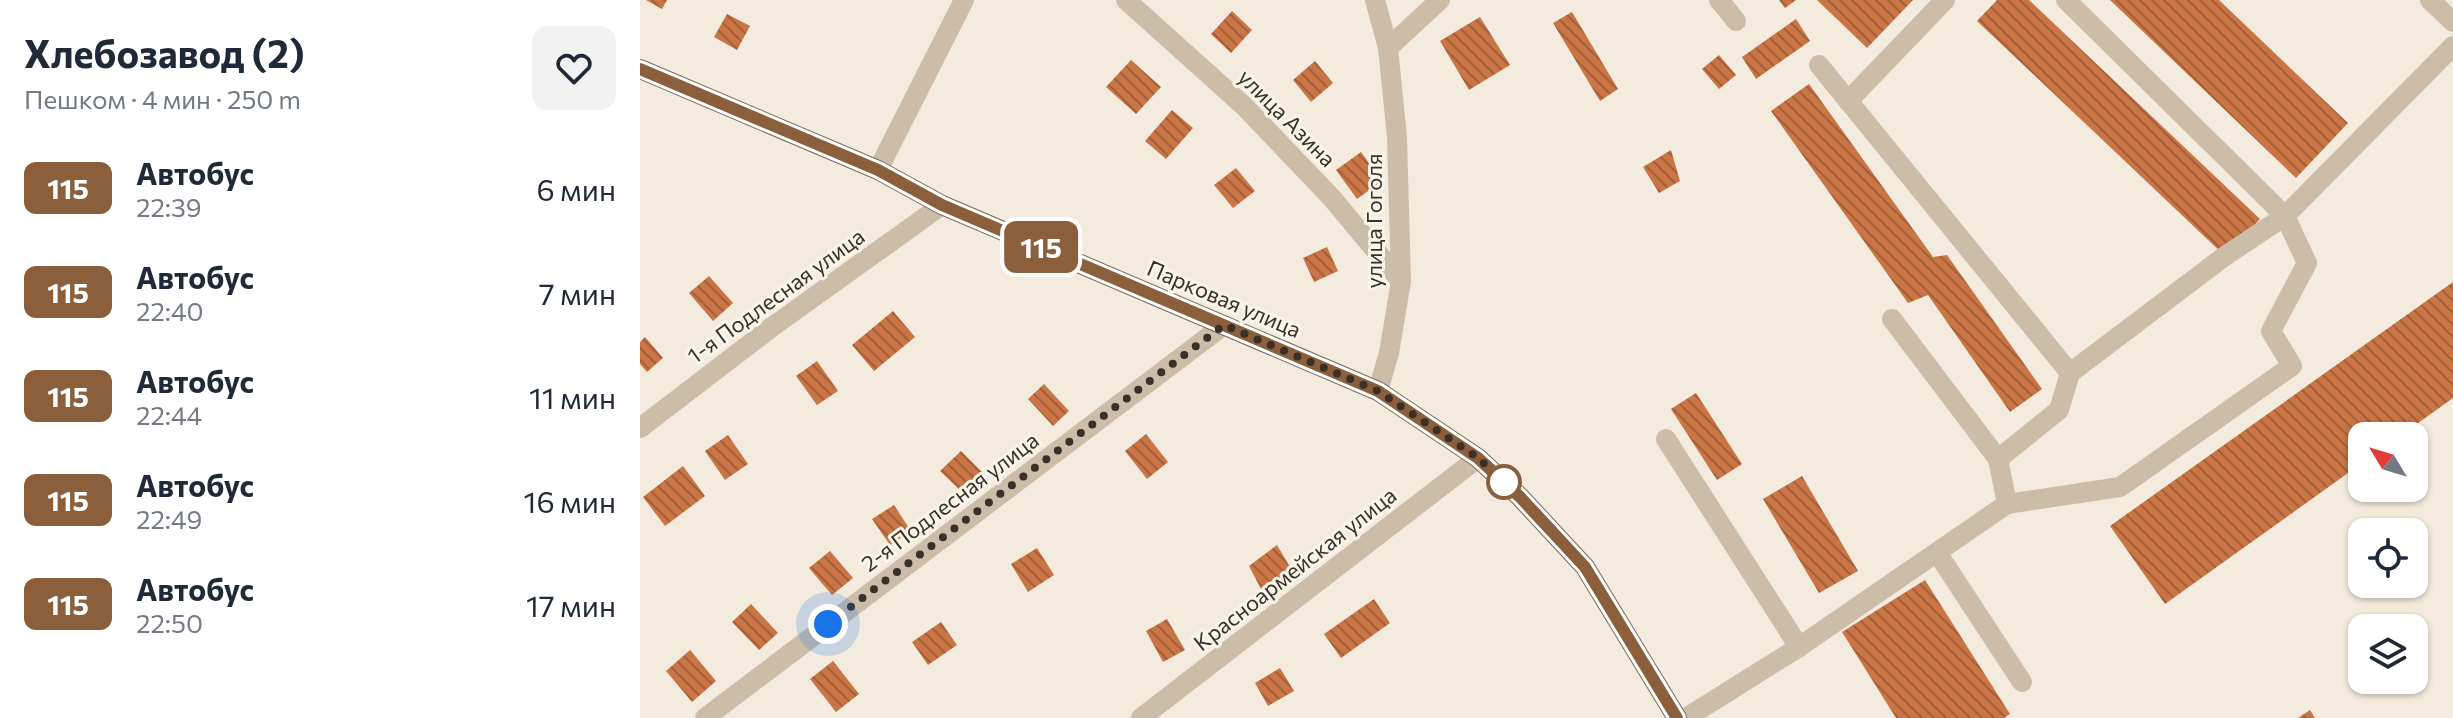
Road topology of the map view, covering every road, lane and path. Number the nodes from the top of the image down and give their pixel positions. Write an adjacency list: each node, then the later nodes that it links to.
1 (964, 0): 16 (street)
2 (1126, 0): 19 (street, улица Азина)
3 (1375, 0): 12 (street, улица Гоголя)
4 (1440, 0): 12 (street)
5 (1719, 0): 9 (street)
6 (1945, 0): 15 (street)
7 (2066, 0): 18 (street)
8 (2430, 0): 10 (street)
9 (1736, 21)
10 (2453, 22)
11 (2453, 46): 18 (street)
12 (1388, 48): 19 (street, улица Гоголя)
13 (1819, 65): 15 (street)
14 (640, 69): 16 (main road, Парковая улица)
15 (1848, 101): 22 (street)
16 (878, 170): 17 (main road, Парковая улица)
17 (942, 205): 21 (main road, Парковая улица); 24 (street, 1-я Подлесная улица)
18 (2285, 216): 22 (street); 28 (street)
19 (1401, 281): 23 (street, улица Гоголя)
20 (1892, 319): 27 (street)
21 (1224, 325): 23 (main road, Парковая улица); 32 (street, 2-я Подлесная улица)
22 (2070, 373): 27 (street)
23 (1378, 391): 26 (main road, Парковая улица)
24 (640, 428)
25 (1666, 439): 30 (street)
26 (1478, 458): 33 (street, Красноармейская улица); 34 (main road, Парковая улица)
27 (1998, 459): 28 (street)
28 (2007, 504): 29 (street)
29 (1938, 554): 30 (street); 31 (street)
30 (1799, 647): 35 (street)
31 (2022, 682)
32 (705, 718)
33 (1141, 718)
34 (1677, 718)
35 (1686, 718)

